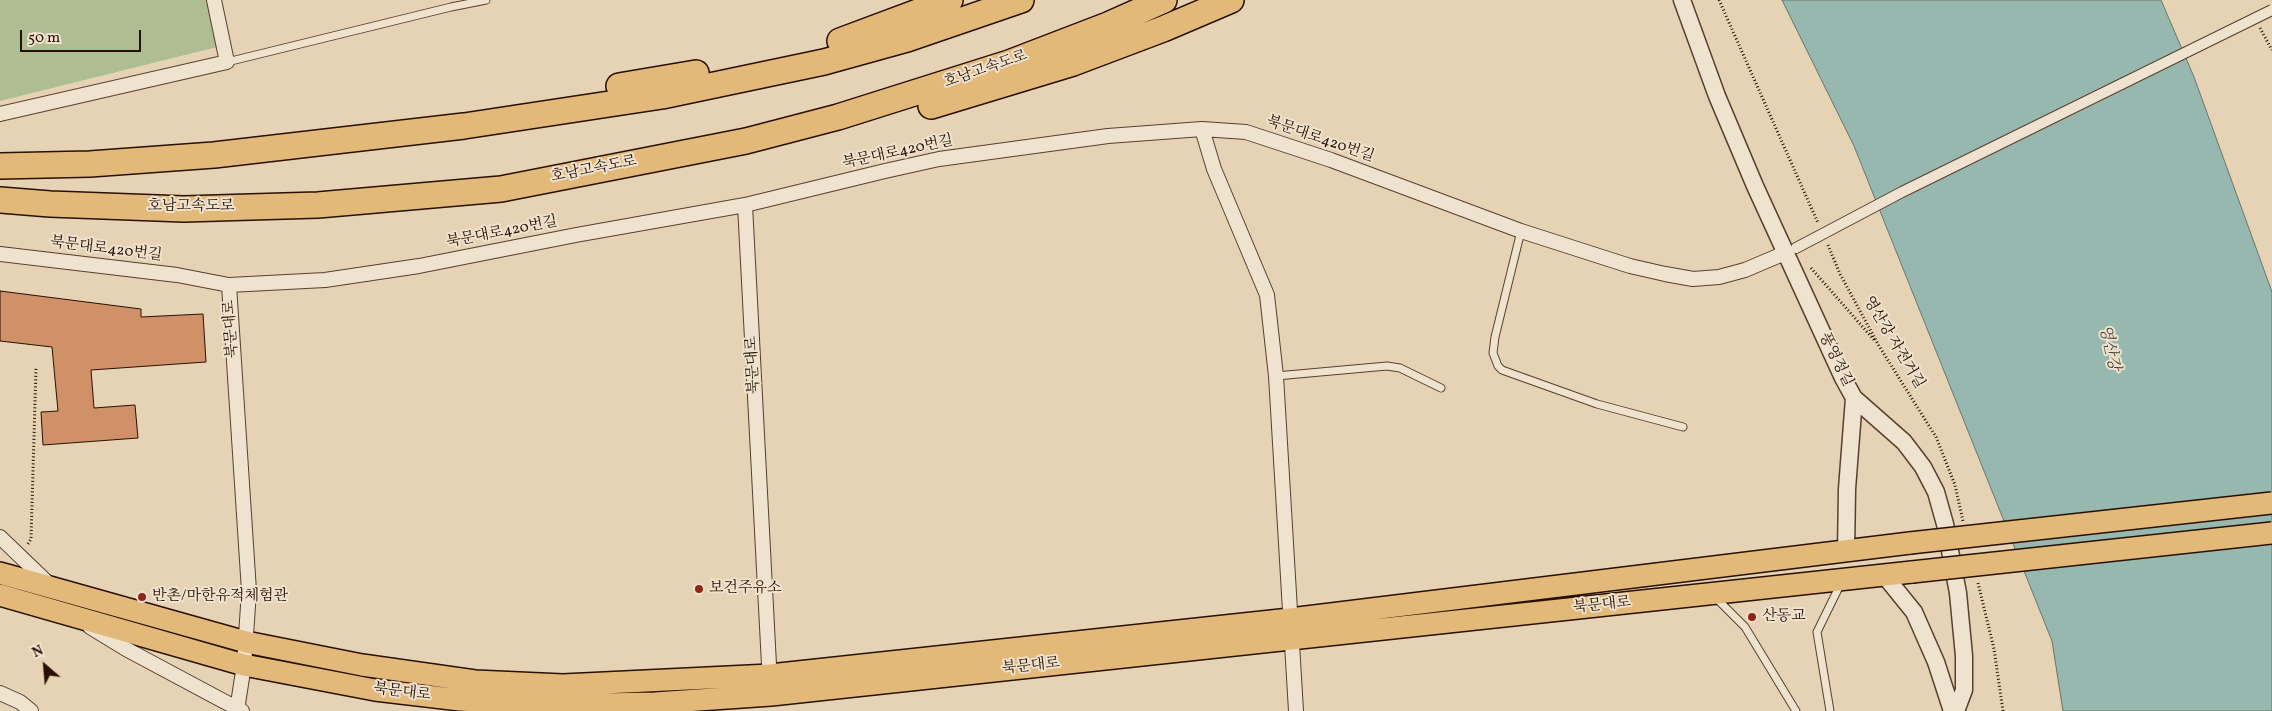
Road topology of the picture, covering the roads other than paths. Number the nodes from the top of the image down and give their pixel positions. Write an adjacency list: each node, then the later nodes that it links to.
1 (214, 0): 9 (street)
2 (486, 0): 9 (lane)
3 (950, 0): 12 (highway)
4 (1021, 0): 13 (highway)
5 (1164, 0): 14 (highway, 호남고속도로)
6 (1231, 0): 14 (highway)
7 (1682, 0): 18 (street, 풍영정길)
8 (2272, 10): 18 (street, bridge)
9 (227, 62): 10 (street)
10 (0, 114)
11 (1202, 129): 16 (street, 북문대로420번길); 17 (street, 북문대로420번길); 21 (street)
12 (0, 151)
13 (0, 166)
14 (501, 189): 15 (highway, 호남고속도로)
15 (0, 200)
16 (745, 205): 20 (street, 북문대로420번길); 39 (street, 북문대로)
17 (1521, 231): 18 (street, 북문대로420번길); 24 (lane)
18 (1791, 250): 23 (street, 풍영정길)
19 (0, 254): 20 (street, 북문대로420번길)
20 (229, 285): 37 (street, 북문대로)
21 (1276, 376): 22 (lane); 36 (street)
22 (1441, 388)
23 (1854, 398): 28 (street); 48 (street, 풍영정길)
24 (1684, 427)
25 (2272, 503): 28 (main road, 북문대로, bridge)
26 (2272, 533): 30 (main road, 북문대로, bridge)
27 (0, 538): 32 (street, 북문대로)
28 (1846, 552): 36 (main road, 북문대로)
29 (0, 573): 32 (main road, 북문대로)
30 (1884, 575): 31 (main road, 북문대로); 48 (street)
31 (1843, 579): 33 (main road, 북문대로); 47 (lane)
32 (53, 588): 37 (main road, 북문대로)
33 (1712, 594): 36 (main road, 북문대로); 46 (lane)
34 (0, 595): 35 (main road, 북문대로)
35 (69, 614): 38 (main road, 북문대로); 42 (street)
36 (1291, 629): 39 (main road, 북문대로); 45 (street)
37 (246, 642): 38 (street, 북문대로); 39 (main road, 북문대로)
38 (244, 665): 41 (main road, 북문대로); 42 (street)
39 (770, 685): 41 (main road, 북문대로)
40 (0, 693): 43 (street)
41 (655, 703): 44 (street)
42 (239, 710)
43 (31, 711)
44 (631, 711)
45 (1296, 711)
46 (1796, 711)
47 (1830, 711)
48 (1954, 711)

